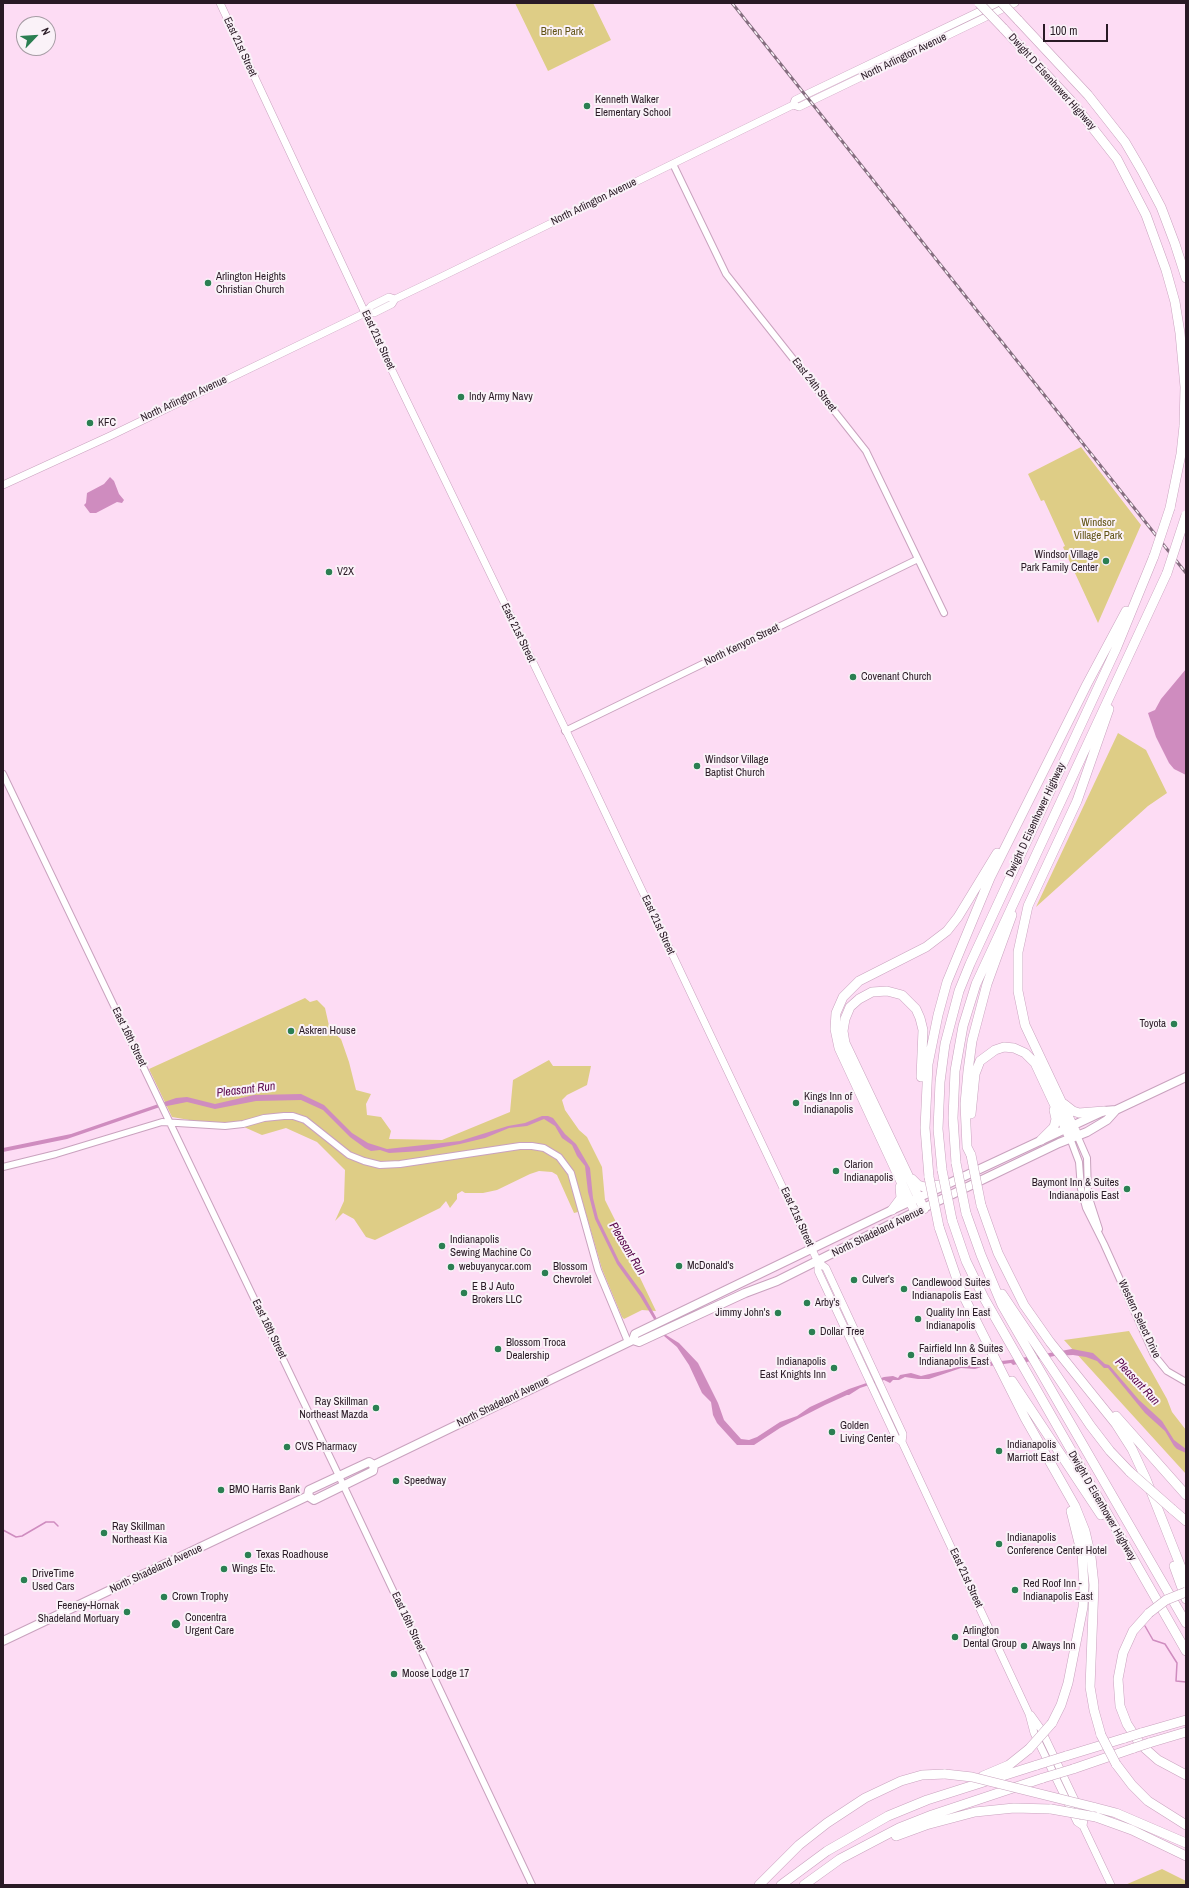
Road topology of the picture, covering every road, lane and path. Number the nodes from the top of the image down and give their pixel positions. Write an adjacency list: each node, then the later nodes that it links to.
1 (220, 3): 9 (main road, East 21st Street)
2 (979, 3): 13 (highway, Dwight D Eisenhower Highway, bridge)
3 (997, 3): 6 (main road, North Arlington Avenue)
4 (1002, 3): 8 (highway, Dwight D Eisenhower Highway, bridge)
5 (1015, 3): 6 (main road, North Arlington Avenue)
6 (793, 106): 7 (main road, North Arlington Avenue)
7 (673, 164): 9 (main road, North Arlington Avenue); 12 (street, East 24th Street)
8 (1186, 278)
9 (365, 313): 10 (main road, North Arlington Avenue); 16 (main road, East 21st Street)
10 (3, 485)
11 (1186, 515): 15 (highway, Dwight D Eisenhower Highway, bridge)
12 (918, 559): 14 (street, East 24th Street); 16 (street, North Kenyon Street)
13 (1144, 578): 18 (highway); 57 (highway, Dwight D Eisenhower Highway, bridge)
14 (944, 613)
15 (1119, 677): 19 (highway, Dwight D Eisenhower Highway); 21 (highway)
16 (565, 731): 39 (main road, East 21st Street)
17 (3, 774): 24 (street, East 16th Street)
18 (1019, 818): 26 (highway); 32 (highway)
19 (1019, 889): 29 (highway); 42 (highway, Dwight D Eisenhower Highway, bridge)
20 (1186, 1077): 22 (main road, North Shadeland Avenue)
21 (1056, 1099): 23 (highway); 25 (highway); 28 (highway); 29 (highway)
22 (1116, 1110): 23 (main road, North Shadeland Avenue); 27 (main road, North Shadeland Avenue)
23 (1104, 1111): 25 (main road, North Shadeland Avenue)
24 (169, 1122): 30 (street); 41 (street); 49 (street, East 16th Street)
25 (1069, 1127): 27 (highway); 28 (main road, North Shadeland Avenue)
26 (925, 1128): 31 (highway); 44 (highway, bridge)
27 (1074, 1137): 36 (main road, North Shadeland Avenue); 45 (street, Western Select Drive)
28 (1041, 1140): 33 (main road, North Shadeland Avenue)
29 (971, 1155): 43 (highway, bridge)
30 (3, 1166)
31 (909, 1176): 33 (highway); 34 (highway)
32 (899, 1180): 35 (highway); 37 (highway)
33 (947, 1184): 34 (main road, North Shadeland Avenue)
34 (919, 1198): 35 (main road, North Shadeland Avenue); 36 (highway)
35 (910, 1202): 37 (main road, North Shadeland Avenue); 38 (highway)
36 (924, 1209): 38 (main road, North Shadeland Avenue)
37 (892, 1210): 39 (main road, North Shadeland Avenue)
38 (915, 1212): 40 (main road, North Shadeland Avenue)
39 (812, 1249): 40 (main road, East 21st Street); 41 (main road, North Shadeland Avenue)
40 (818, 1262): 41 (main road, North Shadeland Avenue); 46 (main road, East 21st Street); 46 (main road, East 21st Street)
41 (631, 1341): 47 (main road, North Shadeland Avenue)
42 (1031, 1344): 54 (highway, bridge); 59 (highway, Dwight D Eisenhower Highway)
43 (1071, 1369): 51 (highway); 52 (highway)
44 (1006, 1376): 48 (highway); 57 (highway)
45 (1186, 1382)
46 (902, 1442): 76 (main road, East 21st Street)
47 (374, 1465): 49 (main road, North Shadeland Avenue); 50 (main road, North Shadeland Avenue)
48 (1054, 1471): 67 (highway, bridge); 68 (highway, bridge)
49 (339, 1476): 50 (street, East 16th Street); 53 (main road, North Shadeland Avenue)
50 (344, 1485): 53 (main road, North Shadeland Avenue); 72 (street, East 16th Street)
51 (1150, 1489): 55 (highway); 58 (highway)
52 (1186, 1494)
53 (308, 1496): 60 (main road, North Shadeland Avenue)
54 (1186, 1521)
55 (1186, 1580)
56 (1186, 1592): 66 (highway, bridge)
57 (1154, 1595): 61 (highway, Dwight D Eisenhower Highway)
58 (1186, 1599)
59 (1186, 1623)
60 (3, 1640)
61 (1186, 1651)
62 (1186, 1720): 67 (highway, bridge)
63 (1186, 1732): 65 (highway)
64 (1186, 1737): 65 (highway)
65 (1149, 1743): 71 (highway, bridge)
66 (1186, 1775)
67 (927, 1800): 74 (highway)
68 (1186, 1825)
69 (1186, 1843): 73 (highway, bridge)
70 (1186, 1856): 71 (highway, bridge)
71 (814, 1877): 75 (highway)
72 (532, 1885)
73 (759, 1885)
74 (781, 1885)
75 (804, 1885)
76 (1111, 1885)

